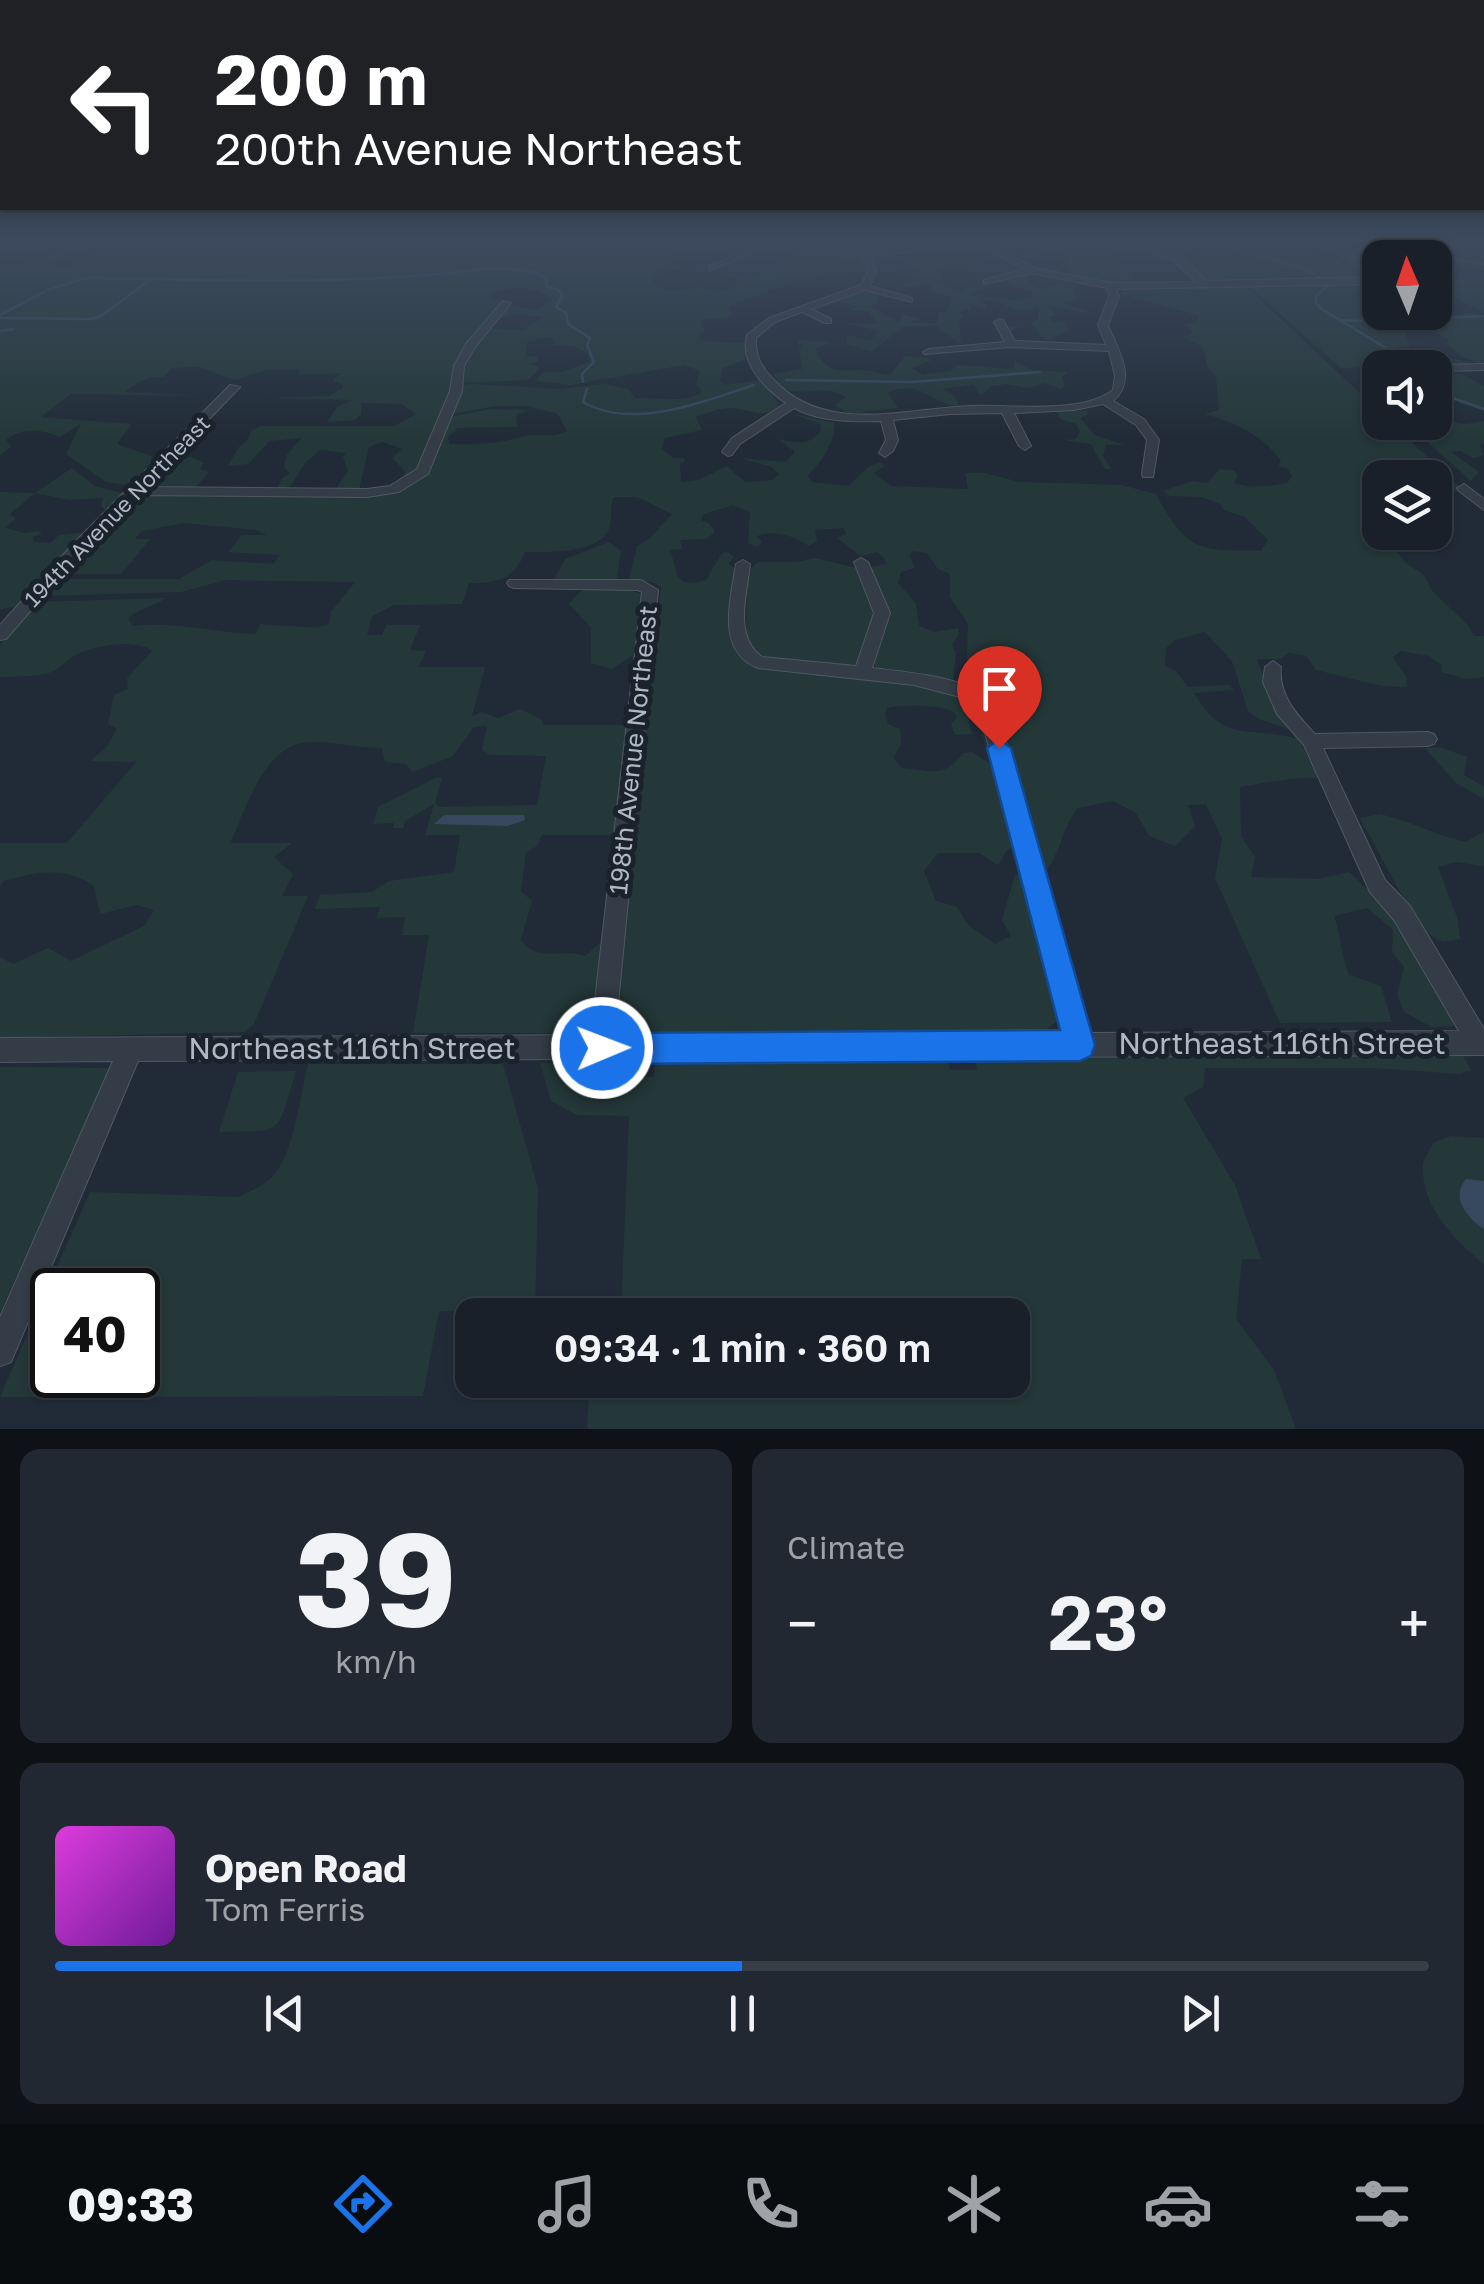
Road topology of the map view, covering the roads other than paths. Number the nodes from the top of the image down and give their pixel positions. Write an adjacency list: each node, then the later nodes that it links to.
1 (503, 307): 22 (street)
2 (810, 307): 4 (street)
3 (1110, 307): 8 (street)
4 (803, 309): 5 (street); 14 (street)
5 (828, 321)
6 (999, 322): 7 (street)
7 (1012, 344): 8 (street); 9 (street)
8 (1112, 348): 13 (street)
9 (928, 352)
10 (1452, 368): 11 (street)
11 (1484, 368)
12 (234, 388): 22 (street, 194th Avenue Northeast)
13 (1104, 400): 15 (street); 20 (street)
14 (789, 406): 16 (street); 18 (street)
15 (1006, 410): 16 (street); 17 (street)
16 (885, 416): 19 (street)
17 (1025, 446)
18 (728, 452)
19 (885, 453)
20 (1148, 474)
21 (1484, 488): 23 (street)
22 (136, 492): 27 (street, 194th Avenue Northeast)
23 (1484, 506)
24 (860, 562): 29 (street)
25 (743, 564): 29 (street)
26 (514, 584): 34 (street, 198th Avenue Northeast)
27 (0, 634)
28 (1273, 667): 31 (street)
29 (862, 674): 33 (street)
30 (1428, 740): 31 (street)
31 (1311, 741): 32 (street)
32 (1481, 1043): 33 (street, Northeast 116th Street)
33 (1080, 1045): 34 (street, Northeast 116th Street)
34 (602, 1048): 36 (street, Northeast 116th Street)
35 (0, 1050): 36 (street, Northeast 116th Street)
36 (132, 1050): 37 (street)
37 (0, 1352)

